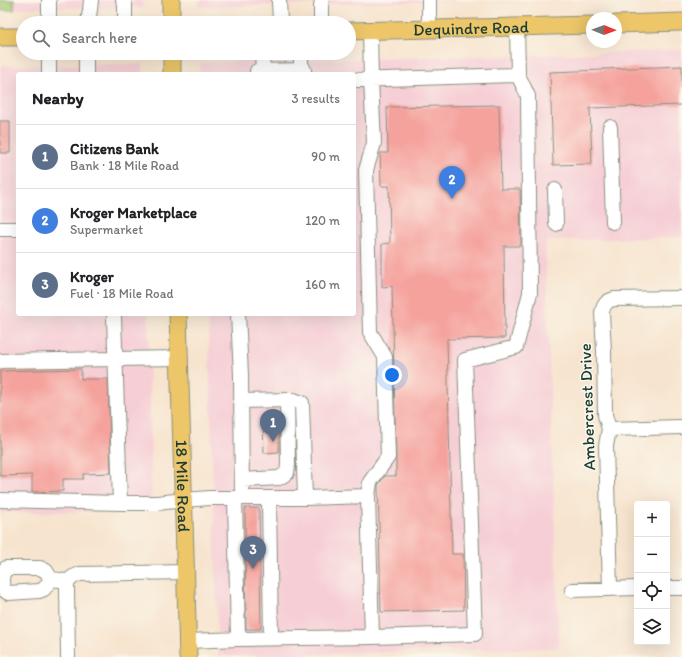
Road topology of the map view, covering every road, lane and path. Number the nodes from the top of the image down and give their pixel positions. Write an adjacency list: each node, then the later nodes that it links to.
1 (49, 0): 8 (street)
2 (90, 0): 9 (street)
3 (124, 0): 10 (street)
4 (170, 0): 11 (main road)
5 (279, 0): 12 (street)
6 (322, 0): 13 (street)
7 (429, 0): 18 (street)
8 (49, 16)
9 (89, 16)
10 (125, 16)
11 (171, 16)
12 (280, 16)
13 (321, 16)
14 (682, 22): 16 (main road)
15 (586, 24): 17 (main road, Dequindre Road)
16 (622, 24)
17 (517, 27): 18 (main road, Dequindre Road); 33 (street)
18 (429, 29): 19 (main road, Dequindre Road)
19 (370, 30): 20 (main road, Dequindre Road); 35 (street)
20 (356, 31)
21 (0, 37): 22 (main road)
22 (16, 37)
23 (49, 60): 28 (street)
24 (86, 60): 29 (street)
25 (172, 60): 30 (main road)
26 (261, 60): 31 (street)
27 (301, 60): 32 (street)
28 (50, 72)
29 (86, 72)
30 (172, 72)
31 (260, 72): 32 (street)
32 (304, 72)
33 (518, 75): 35 (street); 73 (street)
34 (356, 80): 35 (street)
35 (371, 80): 37 (street)
36 (610, 127): 39 (street)
37 (360, 170): 43 (street)
38 (555, 190): 40 (street)
39 (613, 222)
40 (556, 224)
41 (0, 229): 42 (street)
42 (16, 229)
43 (361, 256): 56 (street)
44 (682, 298): 54 (street, Ambercrest Drive)
45 (114, 316): 49 (street)
46 (178, 316): 48 (main road, 18 Mile Road)
47 (238, 316): 52 (street)
48 (180, 358): 49 (street); 61 (main road, 18 Mile Road)
49 (115, 359): 50 (street); 62 (street)
50 (0, 361)
51 (287, 400): 52 (street); 55 (street); 59 (street)
52 (241, 401): 55 (street)
53 (682, 427): 54 (street)
54 (609, 429): 70 (street, Ambercrest Drive)
55 (242, 480): 57 (street)
56 (368, 496): 59 (street); 73 (street)
57 (239, 498): 58 (street); 61 (street); 75 (street)
58 (269, 498): 59 (street); 74 (street)
59 (305, 498)
60 (0, 500): 62 (street)
61 (184, 500): 62 (street); 64 (main road, 18 Mile Road)
62 (120, 503)
63 (3, 565): 65 (street); 72 (street)
64 (186, 572): 66 (street); 76 (main road, 18 Mile Road)
65 (51, 579): 66 (street); 72 (street)
66 (67, 582): 77 (street)
67 (634, 588): 70 (street)
68 (670, 588): 69 (street)
69 (682, 588)
70 (610, 589): 71 (street)
71 (572, 590)
72 (2, 594)
73 (372, 637): 74 (street)
74 (271, 638): 75 (street)
75 (238, 639): 76 (street)
76 (188, 649)
77 (68, 657)

